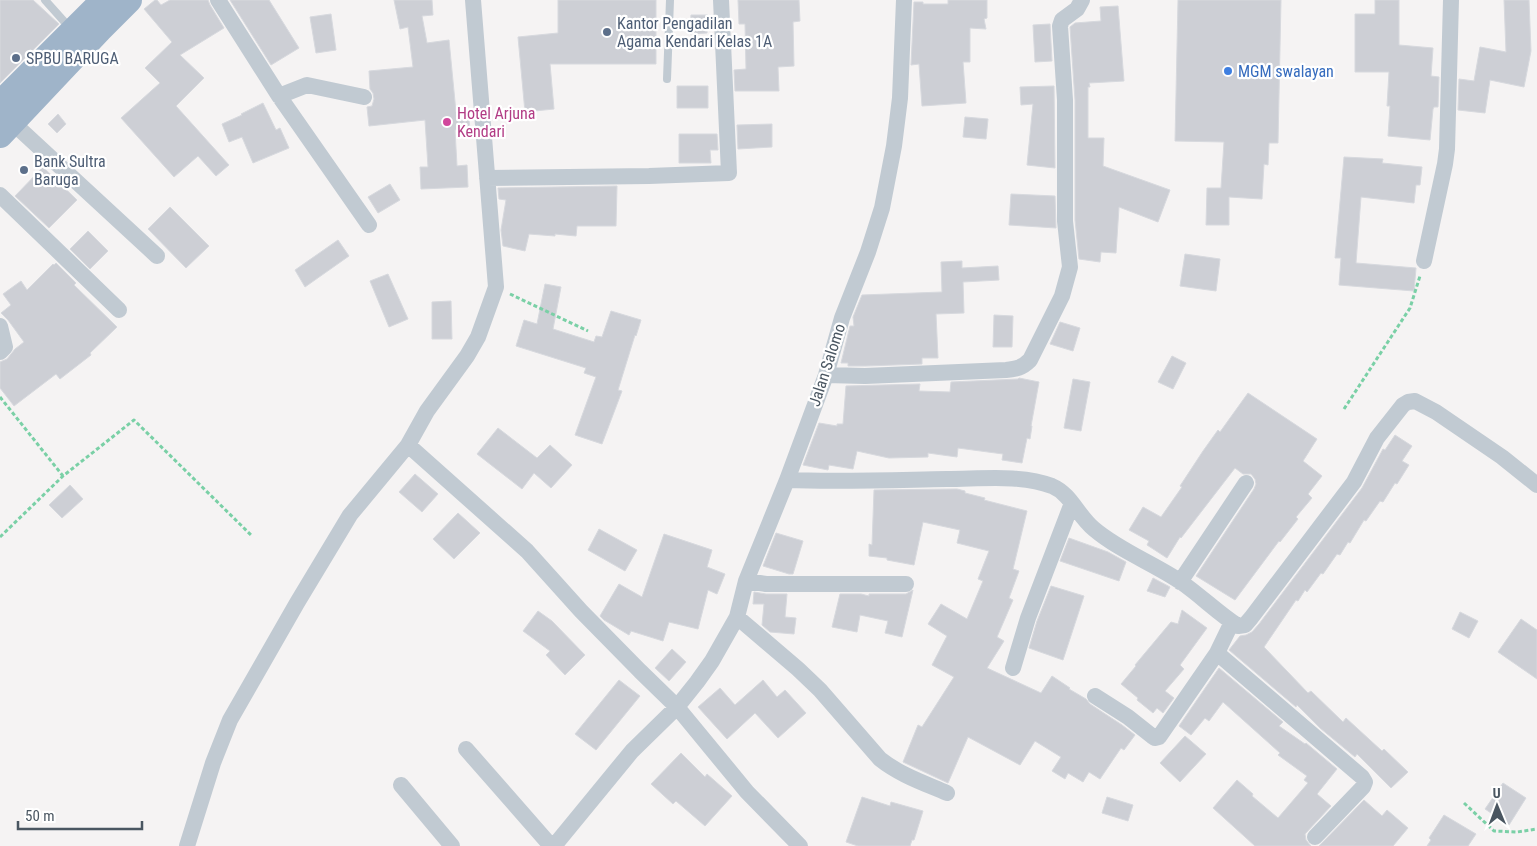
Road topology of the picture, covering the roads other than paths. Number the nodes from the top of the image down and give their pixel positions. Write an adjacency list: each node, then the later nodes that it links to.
1 (45, 0): 11 (lane)
2 (105, 0): 11 (highway)
3 (129, 0): 13 (highway)
4 (218, 0): 14 (street)
5 (473, 0): 17 (street)
6 (670, 0): 12 (lane)
7 (721, 0): 17 (street)
8 (904, 0): 25 (street, Jalan Salomo)
9 (1082, 0): 25 (street)
10 (1451, 0): 21 (street)
11 (72, 31): 13 (highway)
12 (667, 80)
13 (33, 85): 16 (highway)
14 (279, 96): 15 (street); 19 (street)
15 (364, 96)
16 (4, 121): 20 (street)
17 (487, 178): 26 (street)
18 (0, 195): 22 (street)
19 (370, 225)
20 (157, 256)
21 (1424, 261)
22 (119, 310)
23 (0, 326): 24 (street)
24 (0, 352)
25 (826, 374): 27 (street, Jalan Salomo)
26 (408, 445): 39 (street); 44 (street)
27 (787, 480): 30 (street); 31 (street, Jalan Salomo)
28 (1246, 483): 32 (street)
29 (1537, 485): 35 (street)
30 (1072, 503): 32 (street); 37 (street)
31 (746, 581): 33 (street); 34 (street, Jalan Salomo)
32 (1180, 582): 35 (street)
33 (906, 584)
34 (737, 618): 39 (street, Jalan Salomo); 42 (street)
35 (1232, 622): 36 (street)
36 (1217, 653): 38 (street); 43 (street)
37 (1013, 668)
38 (1095, 696)
39 (677, 707): 46 (street, Jalan Salomo); 47 (street)
40 (466, 749): 46 (street)
41 (402, 785): 45 (street)
42 (947, 793)
43 (1315, 838)
44 (187, 846)
45 (452, 846)
46 (552, 846)
47 (800, 846)

